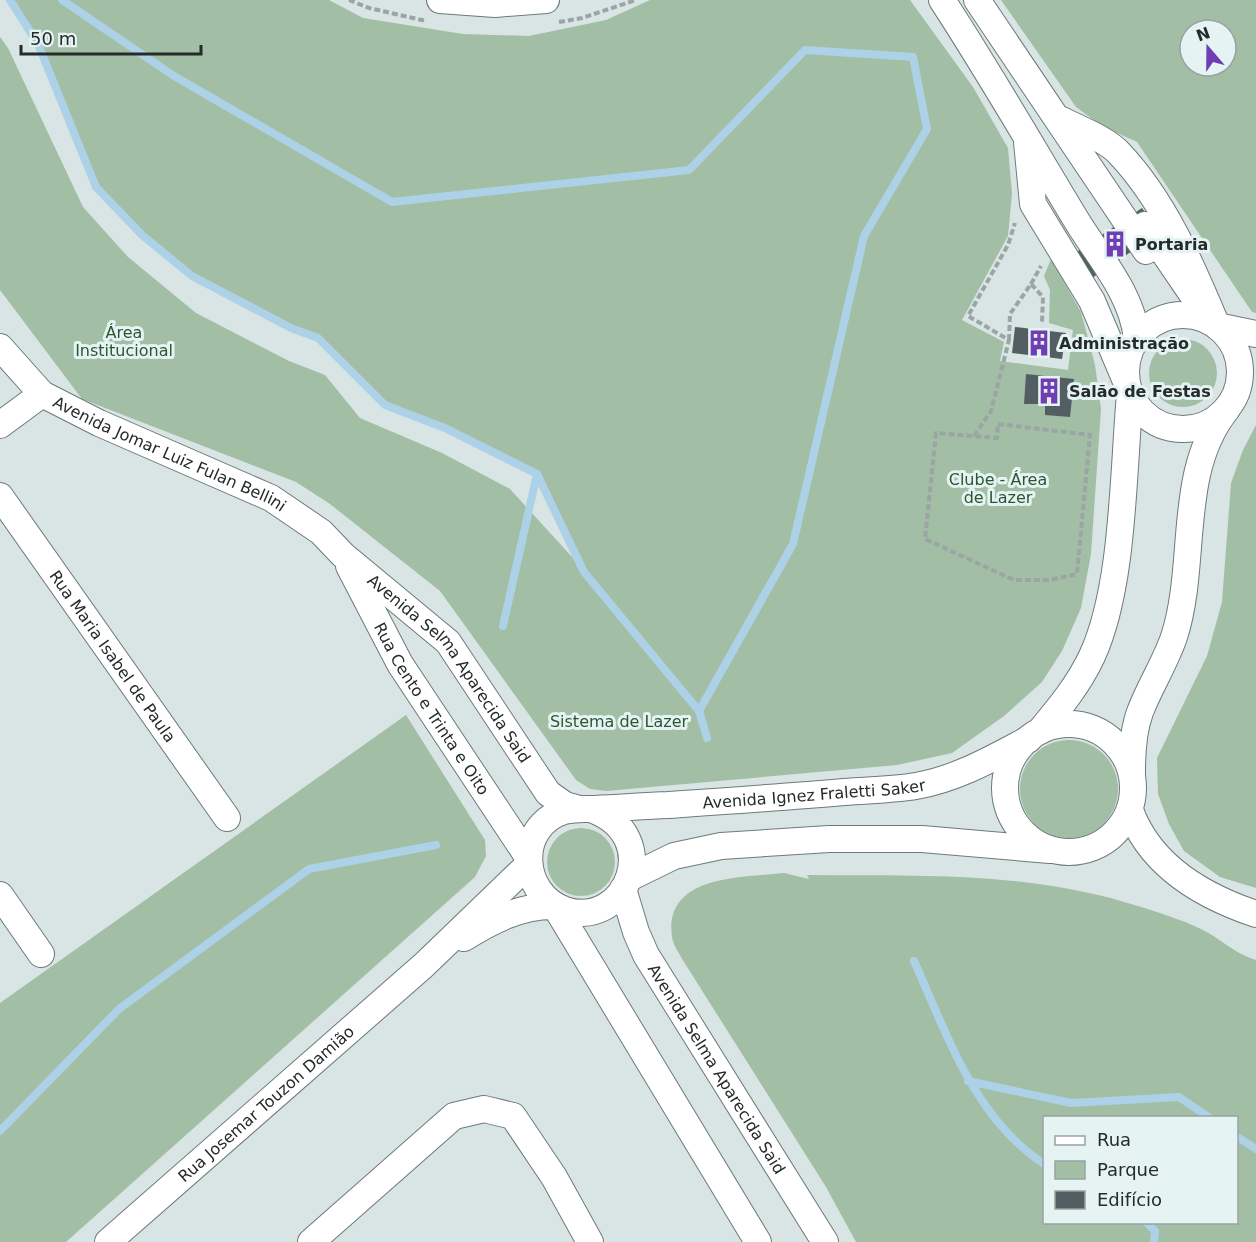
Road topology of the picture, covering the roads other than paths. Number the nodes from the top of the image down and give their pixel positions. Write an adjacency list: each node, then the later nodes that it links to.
1 (440, 0): 2 (street)
2 (546, 0)
3 (942, 0): 6 (street, Avenida Ignez Fraletti Saker)
4 (977, 0): 5 (street, Avenida Ignez Fraletti Saker)
5 (1057, 117): 7 (street, Avenida Ignez Fraletti Saker); 12 (street, Avenida Ignez Fraletti Saker)
6 (1026, 133): 8 (street, Avenida Ignez Fraletti Saker); 10 (street, Avenida Ignez Fraletti Saker)
7 (1077, 148): 8 (street); 9 (street, Avenida Ignez Fraletti Saker)
8 (1045, 166): 10 (street, Avenida Ignez Fraletti Saker)
9 (1094, 173): 10 (street); 11 (street, Avenida Ignez Fraletti Saker)
10 (1041, 208): 15 (street, Avenida Ignez Fraletti Saker); 15 (street, Avenida Ignez Fraletti Saker)
11 (1146, 251)
12 (1217, 326): 13 (street); 15 (street); 18 (street, Avenida Ignez Fraletti Saker)
13 (1256, 334)
14 (0, 347): 17 (street, Avenida Jomar Luiz Fulan Bellini)
15 (1130, 367): 18 (street, Avenida Ignez Fraletti Saker); 22 (street, Avenida Ignez Fraletti Saker)
16 (1256, 381): 18 (street)
17 (42, 394): 19 (street); 21 (street, Avenida Jomar Luiz Fulan Bellini)
18 (1230, 404): 23 (street, Avenida Ignez Fraletti Saker)
19 (0, 426)
20 (0, 496): 26 (street, Rua Maria Isabel de Paula)
21 (343, 555): 24 (street, Avenida Selma Aparecida Said); 28 (street, Rua Cento e Trinta e Oito)
22 (1035, 735): 23 (street, Avenida Ignez Fraletti Saker); 24 (street, Avenida Ignez Fraletti Saker); 27 (street, Avenida Ignez Fraletti Saker)
23 (1132, 777): 25 (street, Avenida Ignez Fraletti Saker)
24 (583, 809): 28 (street); 29 (street)
25 (1130, 810): 27 (street); 33 (street)
26 (227, 818)
27 (1050, 850): 29 (street)
28 (528, 860): 31 (street); 36 (street, Rua Josemar Touzon Damião)
29 (626, 884): 32 (street); 41 (street, Avenida Selma Aparecida Said)
30 (0, 895): 34 (street)
31 (555, 906): 32 (street); 35 (street); 36 (street, Rua Josemar Touzon Damião)
32 (598, 909): 35 (street)
33 (1256, 914)
34 (41, 954)
35 (586, 958): 40 (street)
36 (424, 965): 37 (street, Rua Josemar Touzon Damião)
37 (108, 1242)
38 (311, 1242): 39 (street)
39 (590, 1242)
40 (758, 1242)
41 (825, 1242)

